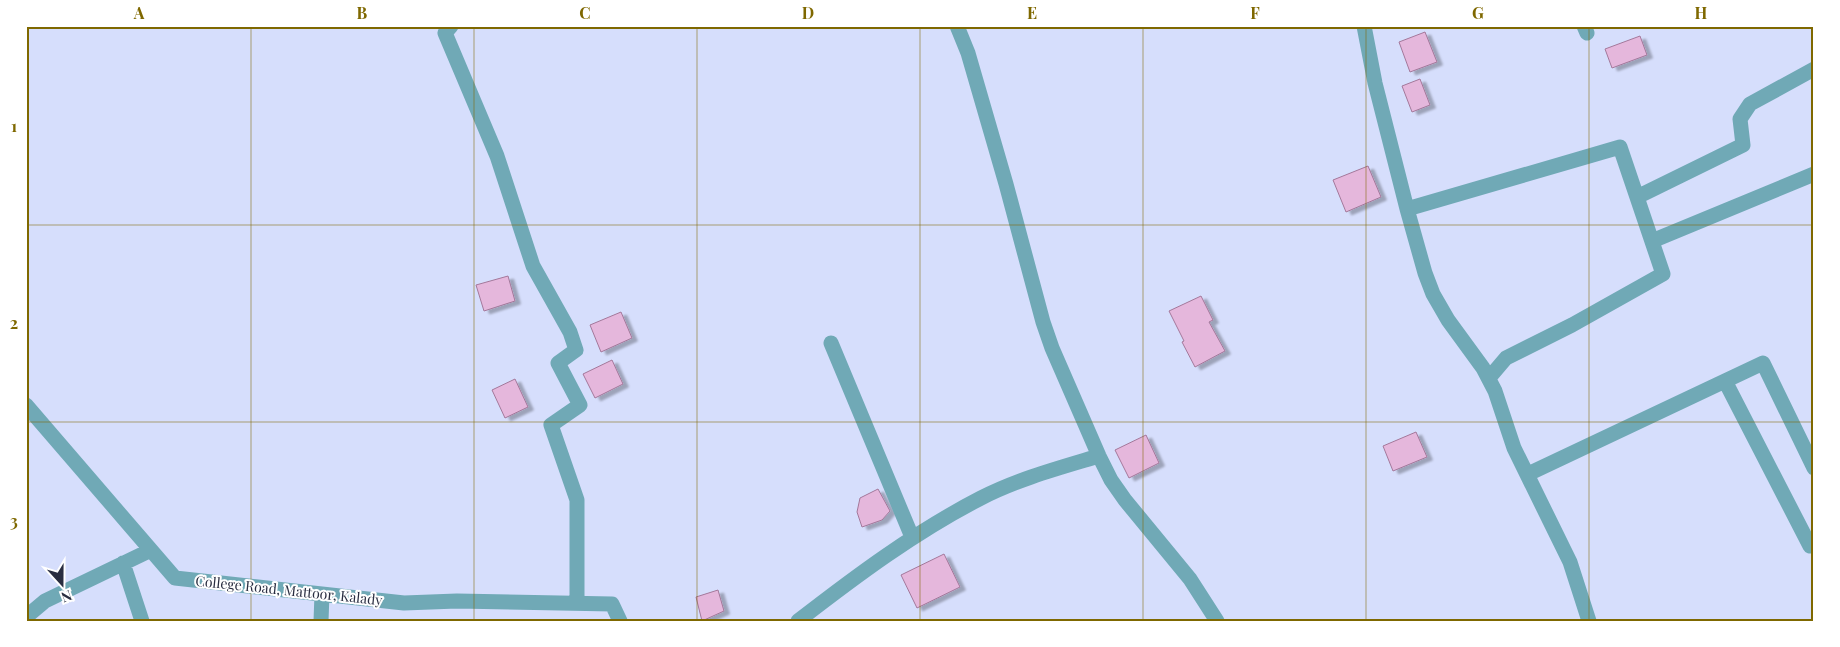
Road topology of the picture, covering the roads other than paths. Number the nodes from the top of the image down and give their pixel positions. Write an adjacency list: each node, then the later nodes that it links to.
1 (451, 26): 21 (street)
2 (1364, 26): 7 (street)
3 (959, 27): 13 (street)
4 (1814, 69): 6 (street)
5 (1814, 174): 8 (street)
6 (1637, 197): 7 (street); 8 (street)
7 (1407, 209): 10 (street)
8 (1652, 241): 10 (street)
9 (831, 344): 16 (street)
10 (1489, 378): 15 (street)
11 (1725, 381): 14 (street); 15 (street); 17 (street)
12 (26, 405): 18 (street, College Road, Mattoor, Kalady)
13 (1099, 456): 16 (street); 27 (street)
14 (1814, 468)
15 (1528, 474): 28 (street)
16 (912, 537): 26 (street)
17 (1810, 546)
18 (151, 550): 19 (street); 20 (street, College Road, Mattoor, Kalady)
19 (123, 563): 22 (street); 23 (street)
20 (322, 594): 21 (street, College Road, Mattoor, Kalady); 24 (street)
21 (577, 603): 25 (street, College Road, Mattoor, Kalady)
22 (26, 617)
23 (142, 621)
24 (321, 621)
25 (620, 621)
26 (798, 621)
27 (1217, 621)
28 (1589, 621)

